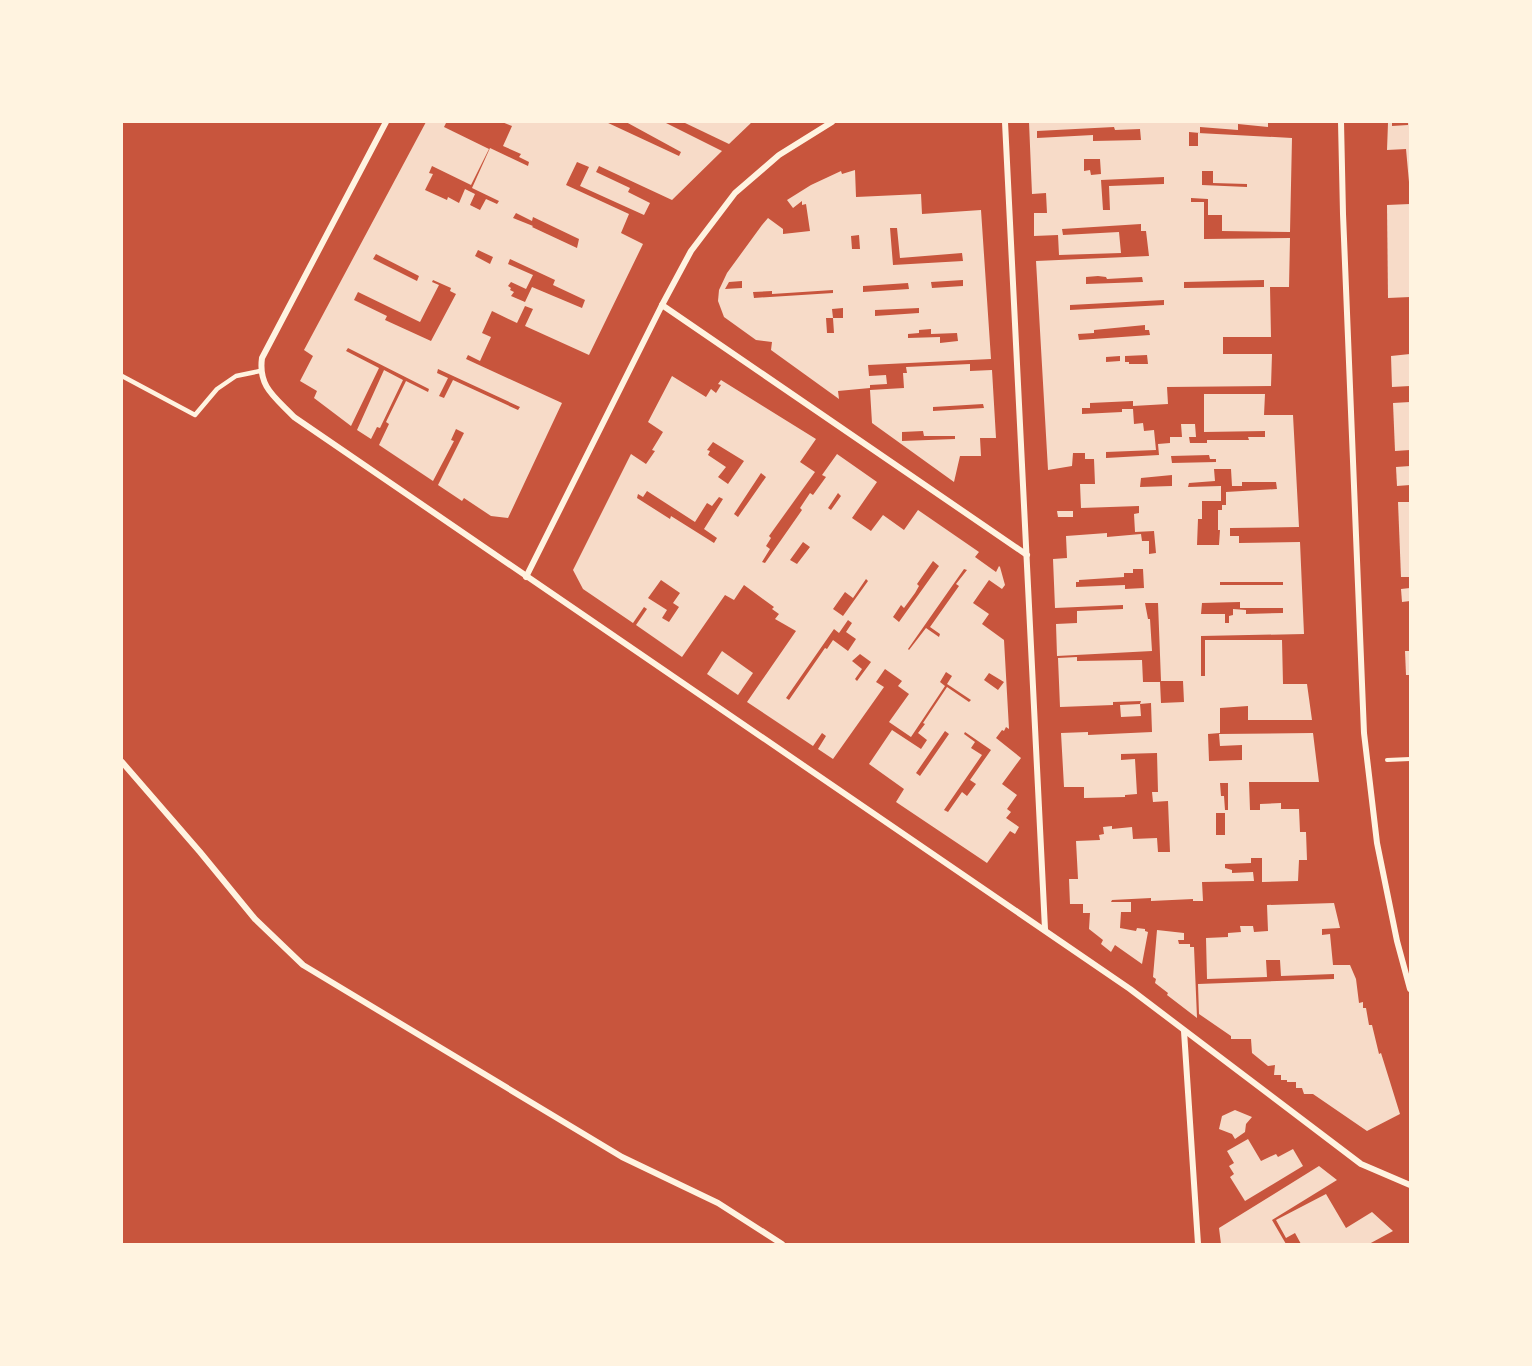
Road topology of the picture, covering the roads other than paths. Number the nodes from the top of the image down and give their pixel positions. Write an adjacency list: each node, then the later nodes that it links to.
1 (386, 122): 6 (street)
2 (832, 122): 5 (street)
3 (1005, 122): 8 (street)
4 (1341, 122): 12 (street)
5 (662, 305): 8 (street); 9 (street)
6 (260, 371): 7 (lane); 9 (street)
7 (122, 376)
8 (1027, 555): 11 (street)
9 (526, 577): 11 (street)
10 (122, 762): 15 (street)
11 (1045, 929): 13 (street)
12 (1410, 989)
13 (1184, 1031): 14 (street); 16 (street)
14 (1410, 1185)
15 (782, 1245)
16 (1198, 1245)

